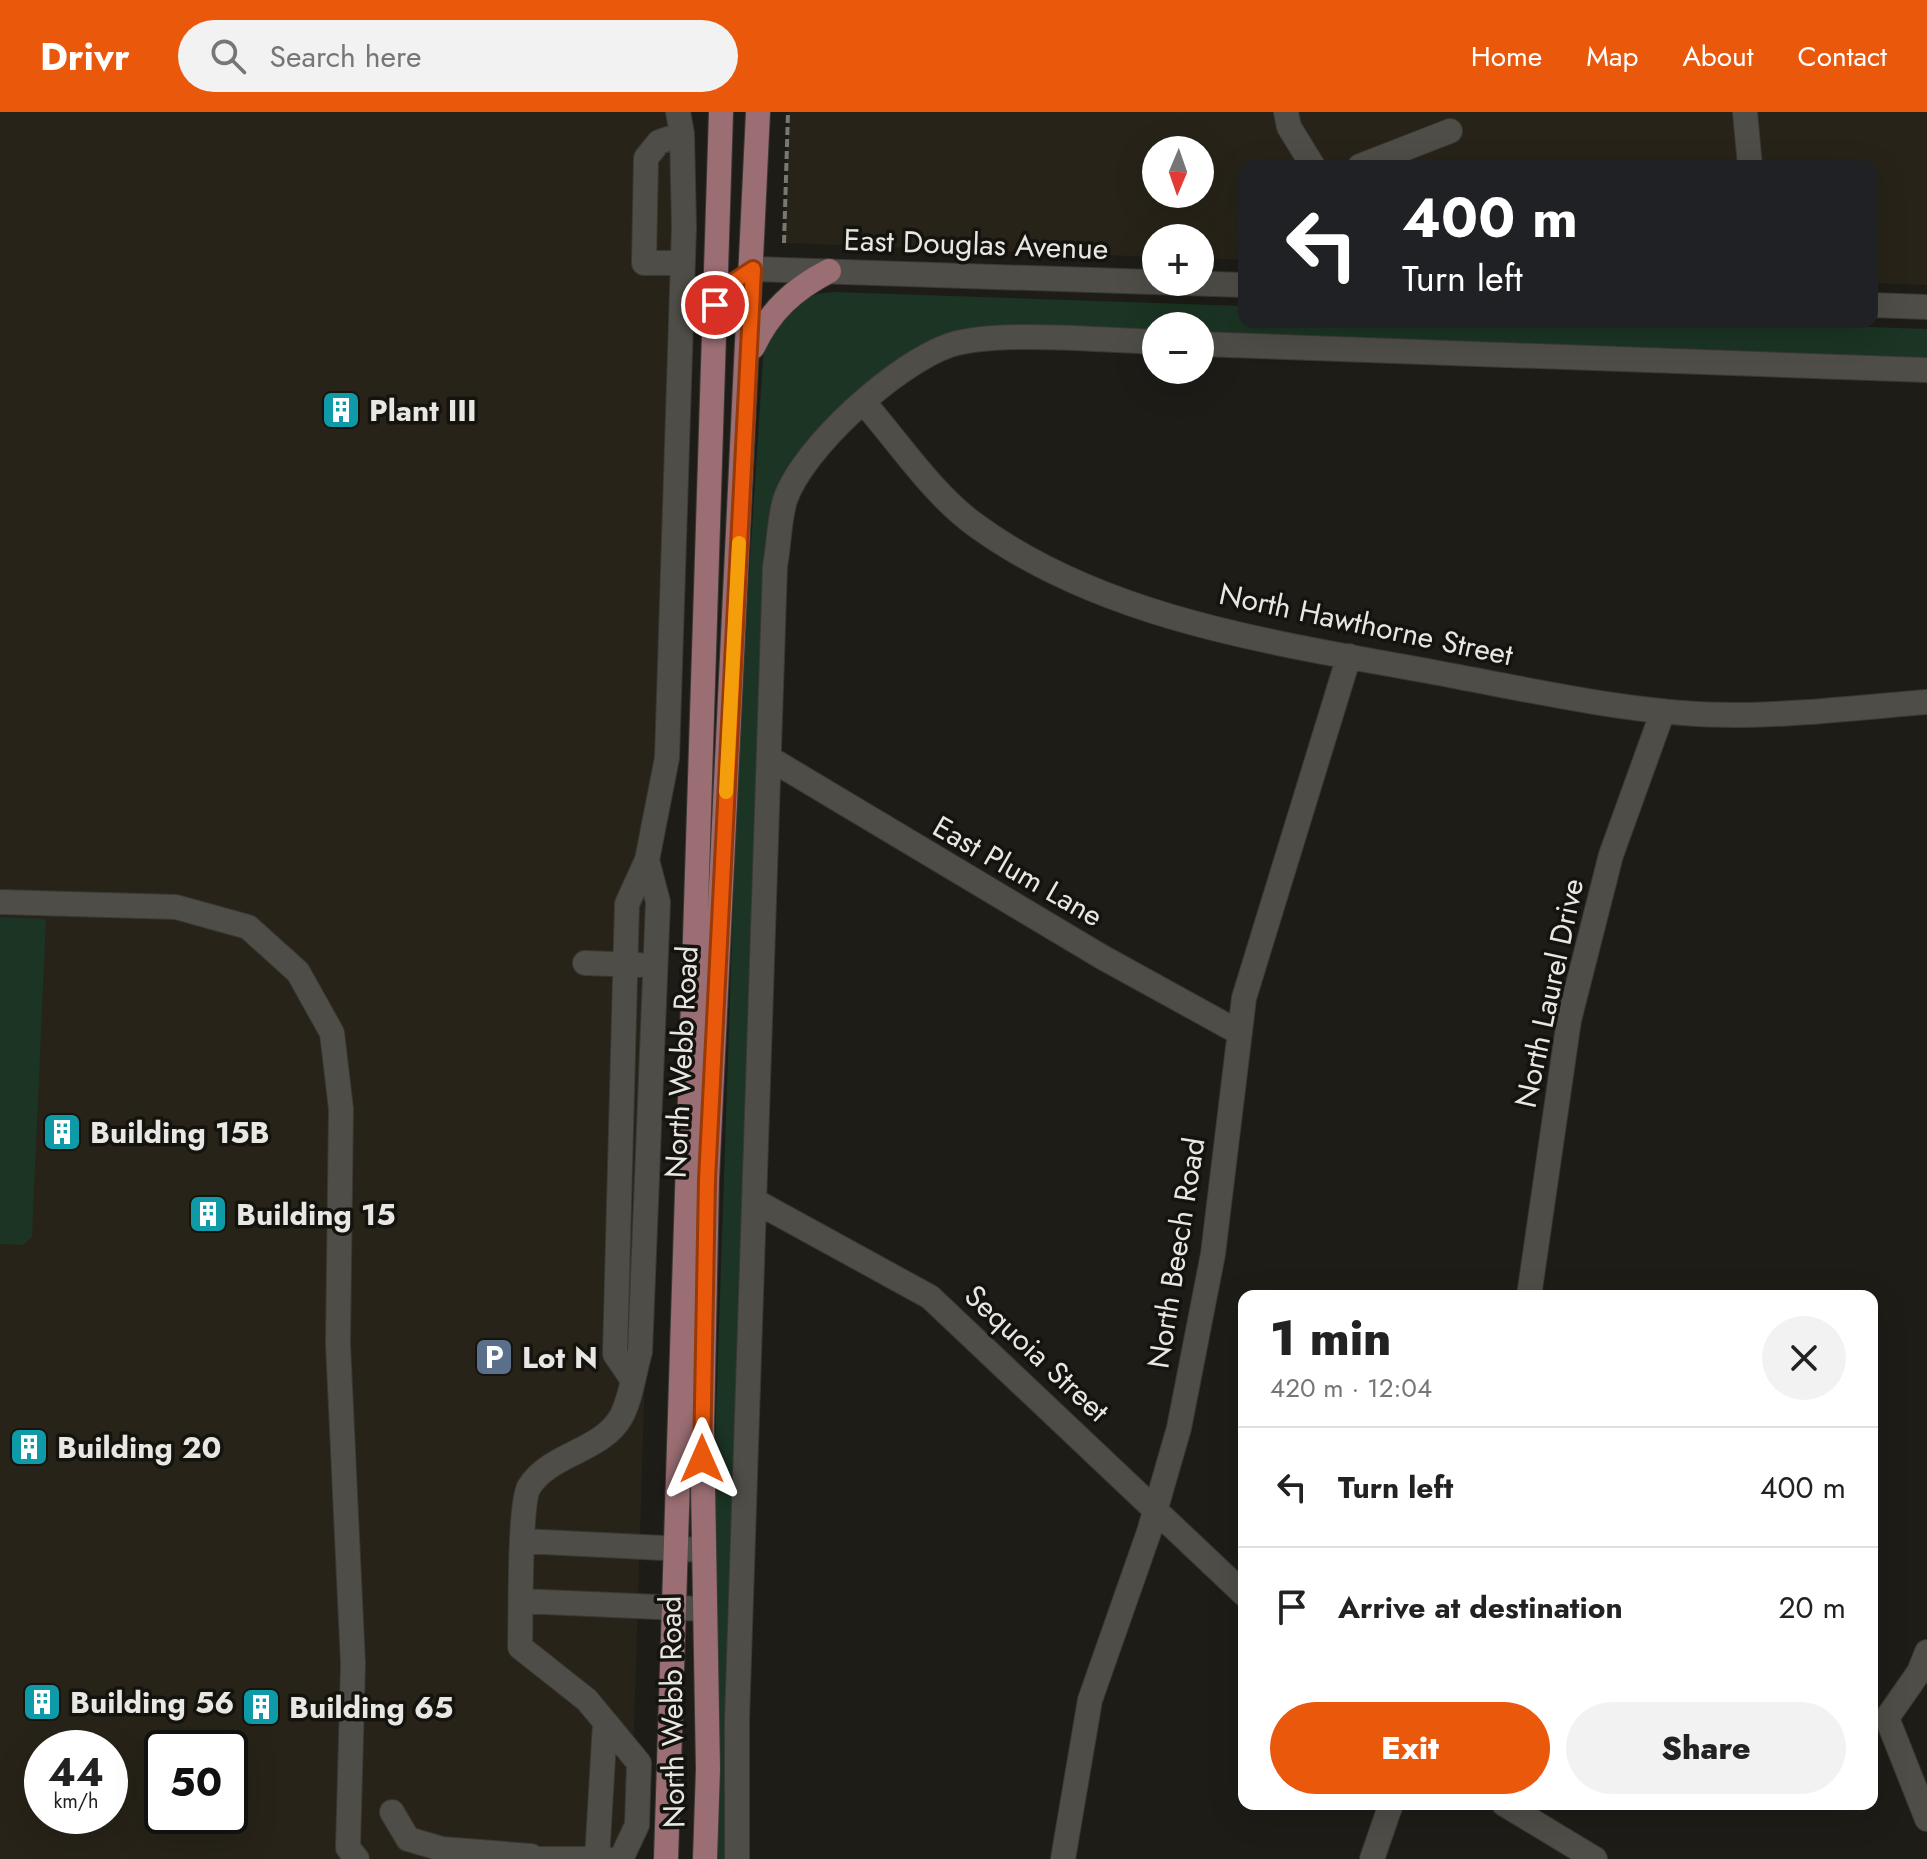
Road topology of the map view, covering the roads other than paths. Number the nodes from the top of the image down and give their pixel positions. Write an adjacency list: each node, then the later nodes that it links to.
1 (721, 112): 10 (main road, North Webb Road)
2 (758, 112): 12 (main road, North Webb Road)
3 (1286, 112): 7 (street)
4 (1745, 112): 9 (street)
5 (680, 123): 11 (street); 11 (street)
6 (1450, 131): 8 (street)
7 (1309, 160)
8 (1375, 160)
9 (1749, 160)
10 (718, 211): 12 (main road); 15 (main road, North Webb Road)
11 (682, 263): 27 (street)
12 (753, 269): 13 (street, East Douglas Avenue); 15 (main road); 20 (main road, North Webb Road)
13 (829, 271): 14 (street, East Douglas Avenue); 20 (main road)
14 (1238, 285)
15 (715, 305): 40 (main road, North Webb Road)
16 (1878, 305): 17 (street)
17 (1927, 307)
18 (1142, 342): 22 (street)
19 (1214, 345): 21 (street)
20 (748, 356): 41 (main road, North Webb Road)
21 (1927, 370)
22 (865, 404): 23 (street, North Hawthorne Street); 26 (street)
23 (1349, 656): 25 (street, North Hawthorne Street); 32 (street, North Beech Road)
24 (1927, 702): 25 (street, North Hawthorne Street)
25 (1663, 711): 36 (street, North Laurel Drive)
26 (769, 758): 32 (street, East Plum Lane); 35 (street)
27 (647, 860): 30 (street); 31 (street)
28 (0, 902): 54 (street)
29 (585, 963): 30 (street)
30 (625, 965): 31 (street); 33 (street)
31 (656, 965): 34 (street)
32 (1240, 1033): 38 (street, North Beech Road)
33 (620, 1164): 34 (street); 37 (street)
34 (648, 1164): 37 (street)
35 (755, 1201): 38 (street, Sequoia Street); 61 (street)
36 (1530, 1290)
37 (632, 1379): 39 (street)
38 (1155, 1509): 42 (street, Sequoia Street); 62 (street, North Beech Road)
39 (523, 1541): 40 (street); 43 (street)
40 (677, 1550): 41 (street); 44 (main road, North Webb Road)
41 (703, 1550): 45 (main road, North Webb Road)
42 (1238, 1588)
43 (521, 1601): 44 (street); 48 (street)
44 (675, 1607): 45 (street); 59 (main road, North Webb Road)
45 (704, 1609): 60 (main road, North Webb Road)
46 (1927, 1652): 47 (street)
47 (1879, 1721): 52 (street)
48 (605, 1724): 56 (street); 58 (street)
49 (1389, 1810): 63 (street)
50 (1514, 1810): 64 (street)
51 (392, 1812): 53 (street)
52 (1927, 1819)
53 (531, 1858): 55 (street)
54 (357, 1859)
55 (584, 1859): 56 (street)
56 (597, 1859): 57 (street)
57 (607, 1859)
58 (621, 1859)
59 (666, 1859)
60 (705, 1859)
61 (737, 1859)
62 (1063, 1859)
63 (1372, 1859)
64 (1595, 1859)

